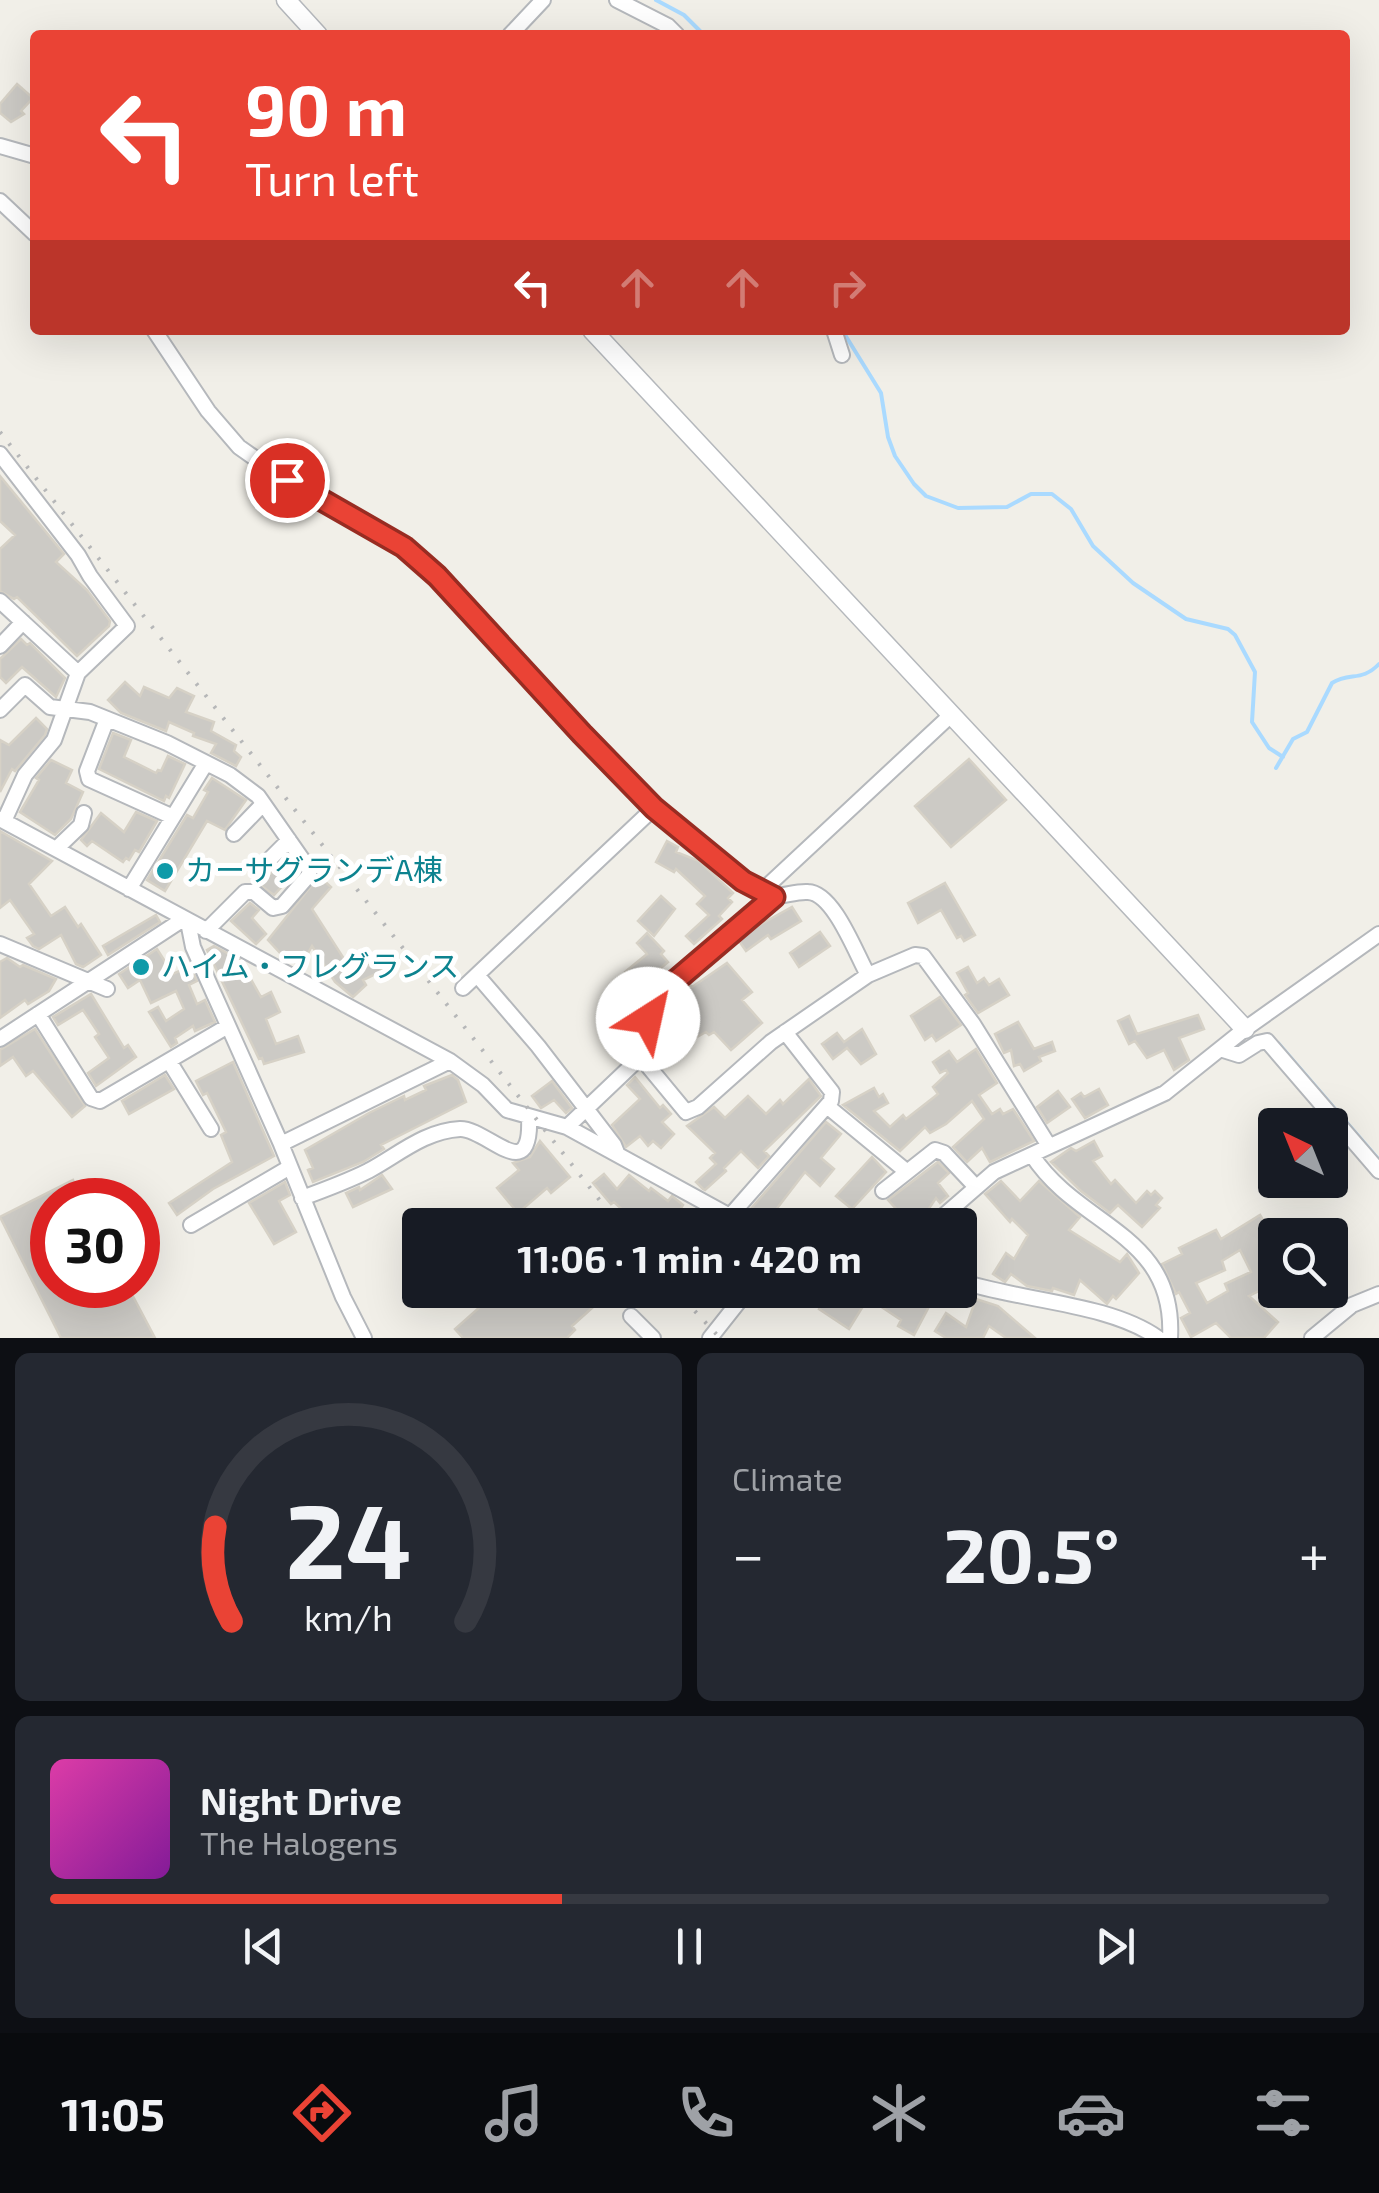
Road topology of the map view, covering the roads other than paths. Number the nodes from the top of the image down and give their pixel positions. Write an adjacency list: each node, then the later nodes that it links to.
1 (286, 0): 4 (street)
2 (542, 0): 5 (street)
3 (617, 0): 6 (street)
4 (313, 30)
5 (515, 30)
6 (672, 30)
7 (0, 146): 8 (street)
8 (30, 155)
9 (0, 201): 10 (street)
10 (30, 229)
11 (157, 335): 26 (street)
12 (597, 335): 22 (street)
13 (836, 335): 14 (street)
14 (842, 356)
15 (0, 454): 19 (street)
16 (0, 601): 17 (street)
17 (23, 622): 18 (street); 19 (street)
18 (0, 646)
19 (78, 673): 21 (street)
20 (0, 710): 21 (street)
21 (67, 711): 23 (street); 29 (street)
22 (951, 715): 35 (street); 47 (street)
23 (107, 719): 24 (street); 28 (street)
24 (206, 763): 25 (street); 28 (street)
25 (263, 804): 30 (street); 31 (street)
26 (654, 808): 35 (street); 40 (street)
27 (84, 813): 32 (street)
28 (173, 817): 34 (street)
29 (2, 820): 32 (street)
30 (234, 834)
31 (289, 840): 33 (street); 37 (street)
32 (56, 850): 34 (street)
33 (266, 863)
34 (129, 889): 36 (street)
35 (768, 894): 41 (street); 50 (street)
36 (185, 921): 37 (street); 42 (street); 46 (street)
37 (206, 931): 53 (street)
38 (1379, 934): 47 (street)
39 (2, 947): 42 (street)
40 (478, 975): 43 (street); 55 (street)
41 (868, 976): 48 (street); 60 (street)
42 (87, 982): 44 (street); 45 (street)
43 (464, 988)
44 (106, 989)
45 (38, 1014): 49 (street); 52 (street)
46 (228, 1026): 52 (street); 59 (street)
47 (1245, 1029): 51 (street)
48 (785, 1032): 50 (street); 54 (street)
49 (0, 1039)
50 (648, 1050): 55 (street)
51 (1220, 1050): 60 (street); 65 (street)
52 (170, 1061): 58 (street)
53 (450, 1062): 56 (street); 59 (street)
54 (826, 1106): 64 (street); 70 (street)
55 (587, 1108): 57 (street); 61 (street)
56 (529, 1118): 57 (street); 68 (street)
57 (567, 1127): 61 (street)
58 (211, 1129)
59 (281, 1144): 63 (street)
60 (1050, 1146): 62 (street)
61 (618, 1155): 69 (street)
62 (1032, 1155): 66 (street); 81 (street)
63 (290, 1167): 68 (street); 72 (street)
64 (906, 1172): 66 (street); 67 (street)
65 (1379, 1172)
66 (975, 1186): 71 (street)
67 (883, 1191)
68 (302, 1198): 77 (street)
69 (715, 1208)
70 (737, 1208)
71 (951, 1208)
72 (191, 1225)
73 (977, 1286): 80 (street)
74 (1377, 1299): 82 (street)
75 (734, 1308): 79 (street)
76 (632, 1316): 78 (street)
77 (364, 1338)
78 (653, 1338)
79 (710, 1338)
80 (1158, 1338)
81 (1170, 1338)
82 (1312, 1338)

